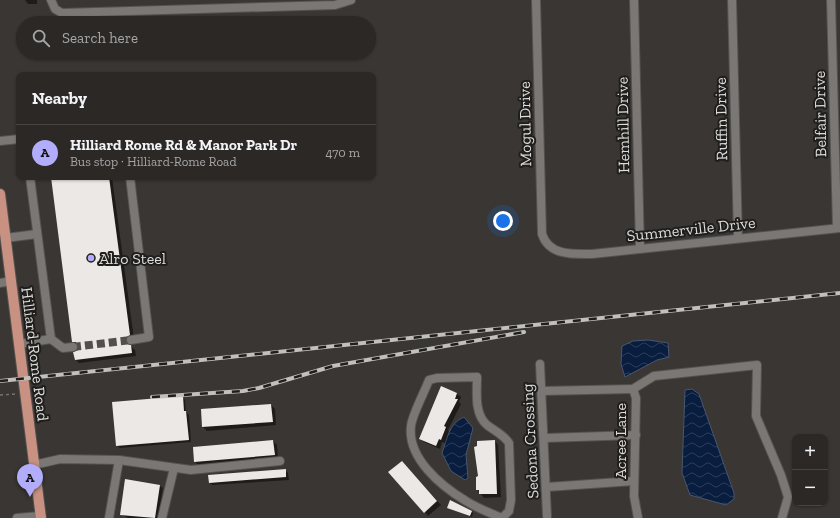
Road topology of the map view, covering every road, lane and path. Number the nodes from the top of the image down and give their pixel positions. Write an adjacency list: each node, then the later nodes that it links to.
1 (51, 0): 8 (street)
2 (351, 0): 7 (street)
3 (536, 0): 19 (street, Mogul Drive)
4 (634, 0): 20 (street, Hemhill Drive)
5 (732, 0): 18 (street, Ruffin Drive)
6 (831, 0): 15 (street, Belfair Drive)
7 (259, 3): 8 (street)
8 (244, 4)
9 (16, 139): 10 (street)
10 (0, 141)
11 (30, 180): 16 (street)
12 (130, 180): 25 (street)
13 (0, 194): 14 (main road, Hilliard-Rome Road)
14 (1, 215): 17 (main road, Hilliard-Rome Road)
15 (838, 228): 18 (street, Summerville Drive)
16 (37, 234): 17 (street); 24 (street)
17 (6, 238): 21 (main road, Hilliard-Rome Road)
18 (738, 238): 20 (street, Summerville Drive)
19 (547, 245): 20 (street, Summerville Drive)
20 (640, 248)
21 (4, 252): 22 (main road, Hilliard-Rome Road)
22 (11, 281): 23 (street); 26 (main road, Hilliard-Rome Road)
23 (0, 283)
24 (51, 339): 26 (street); 27 (street)
25 (131, 340)
26 (19, 344): 31 (main road, Hilliard-Rome Road)
27 (73, 347)
28 (540, 364): 30 (street, Sedona Crossing)
29 (633, 389): 30 (street); 33 (street, Acree Lane); 48 (street, Acree Lane)
30 (541, 391): 34 (street, Sedona Crossing)
31 (25, 394): 32 (path); 37 (main road, Hilliard-Rome Road)
32 (0, 395)
33 (636, 435): 34 (street); 39 (street, Acree Lane)
34 (545, 438): 40 (street, Sedona Crossing)
35 (119, 460): 37 (street); 38 (street); 44 (street)
36 (280, 461): 38 (street)
37 (34, 465): 42 (main road, Hilliard-Rome Road)
38 (174, 468): 45 (street)
39 (634, 482): 40 (street); 47 (street, Acree Lane)
40 (547, 487): 41 (street, Sedona Crossing)
41 (547, 516)
42 (41, 517): 43 (street)
43 (17, 518)
44 (109, 518)
45 (162, 518)
46 (502, 518): 46 (street)
47 (638, 518)
48 (782, 518)

